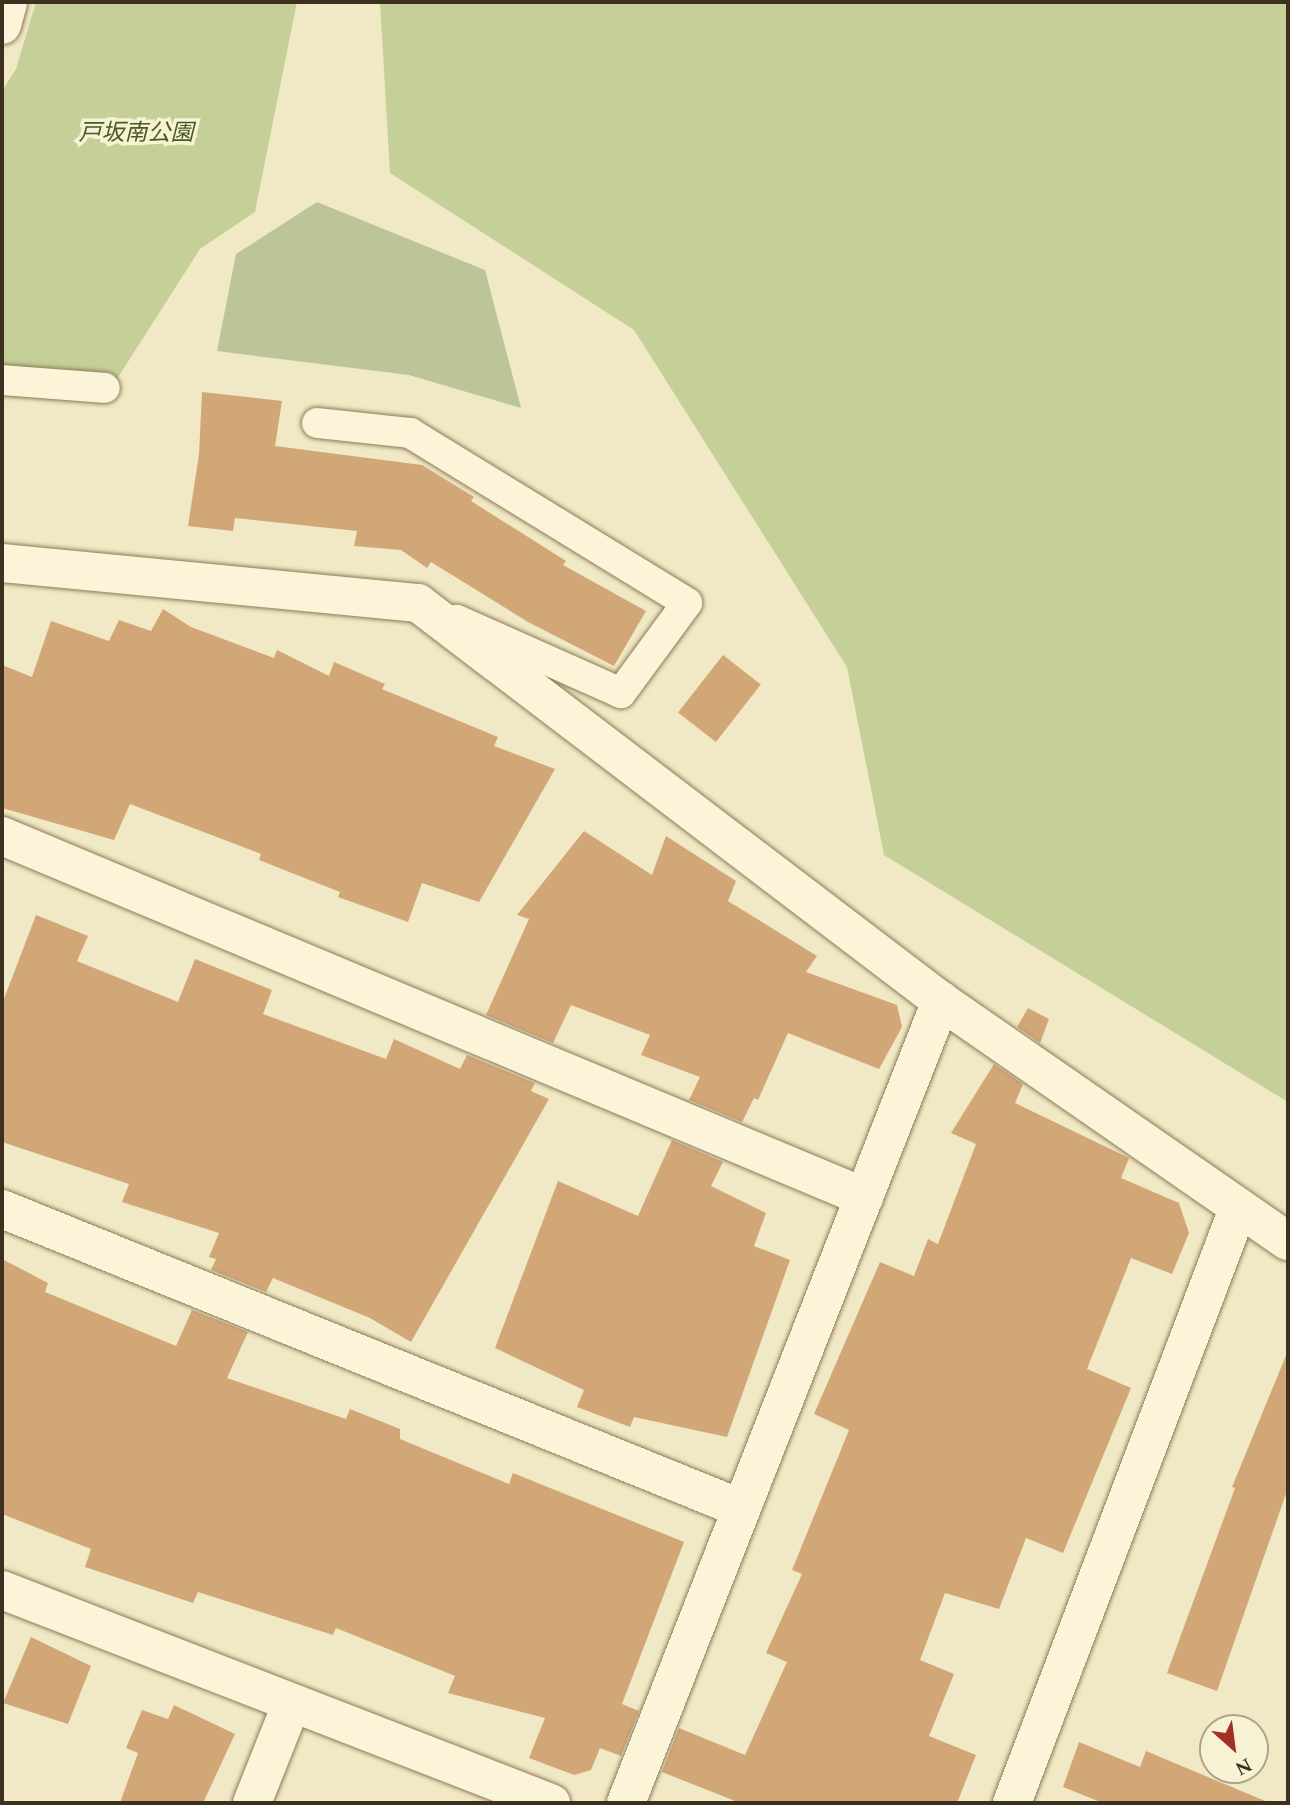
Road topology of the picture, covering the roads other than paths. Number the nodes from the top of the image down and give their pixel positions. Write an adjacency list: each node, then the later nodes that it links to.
1 (8, 2): 2 (street)
2 (2, 25)
3 (2, 380): 4 (lane)
4 (105, 388)
5 (317, 424): 7 (lane)
6 (2, 564): 7 (street)
7 (418, 603): 9 (street)
8 (2, 836): 10 (street)
9 (941, 1001): 10 (street); 12 (street)
10 (864, 1197): 14 (street)
11 (2, 1209): 14 (street)
12 (1238, 1209): 13 (street); 20 (street)
13 (1288, 1241)
14 (740, 1508): 19 (street)
15 (2, 1590): 16 (street)
16 (291, 1705): 17 (street); 18 (street)
17 (252, 1803)
18 (551, 1803)
19 (626, 1803)
20 (1012, 1803)

